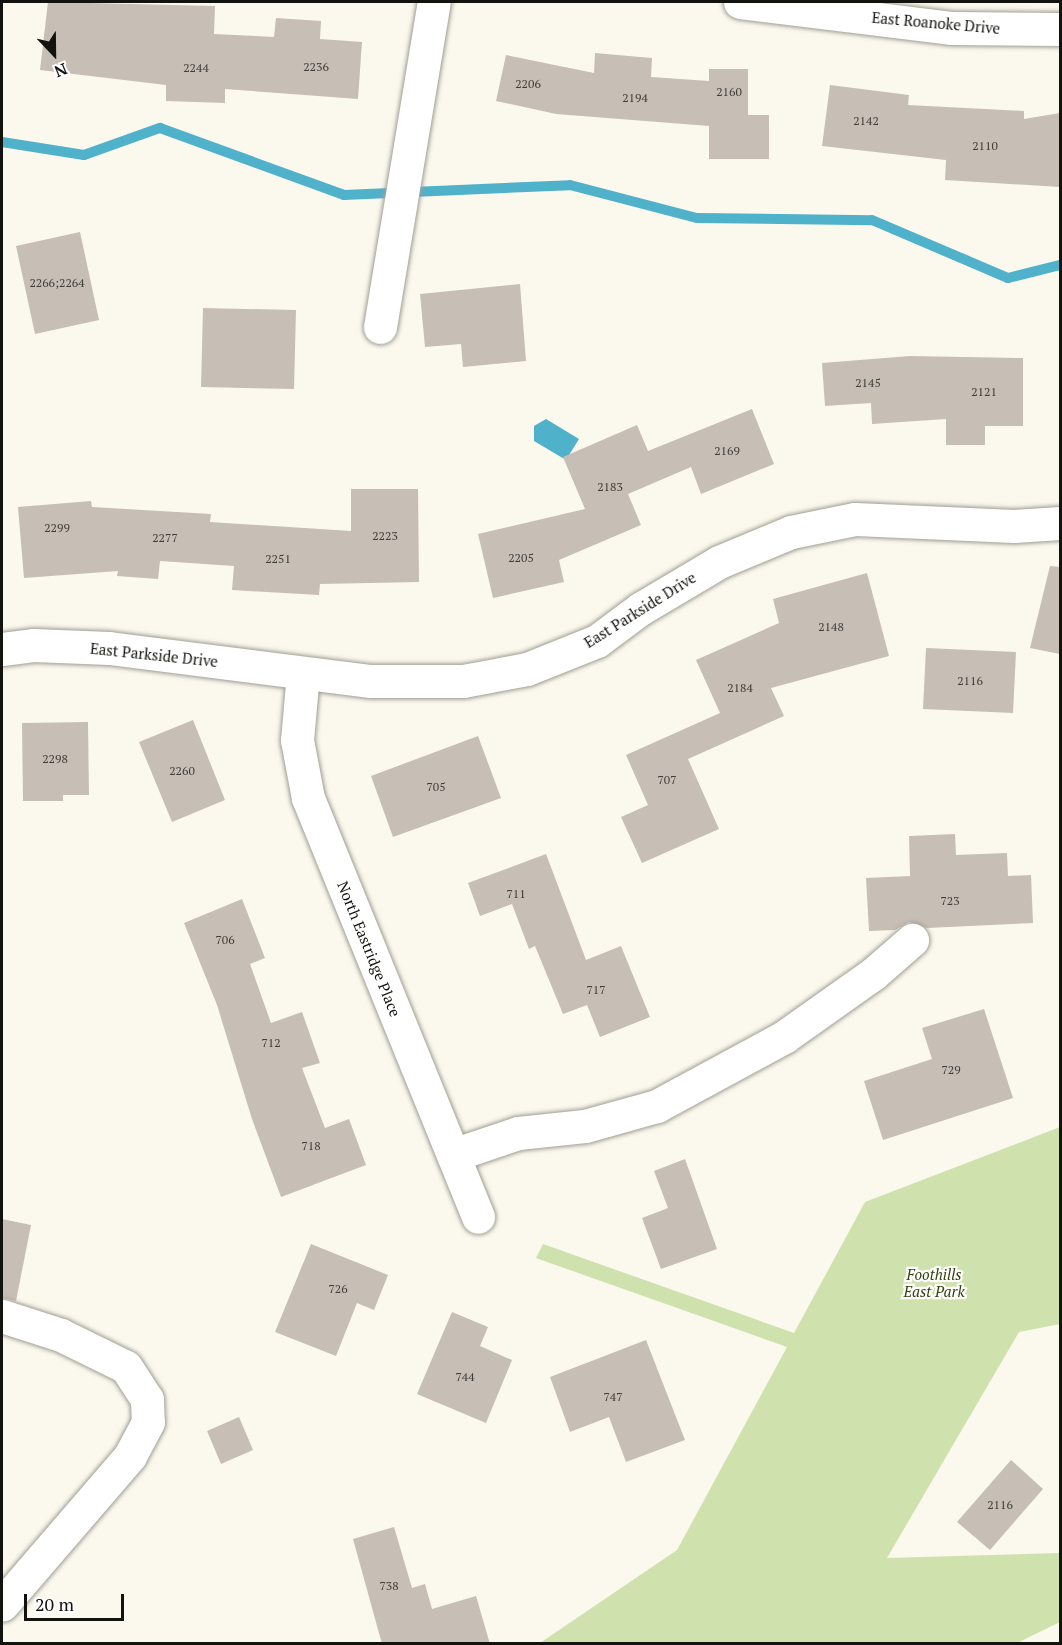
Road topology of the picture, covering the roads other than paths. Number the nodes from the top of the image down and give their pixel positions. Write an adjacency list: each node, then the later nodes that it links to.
1 (434, 2): 4 (street)
2 (740, 2): 3 (street, East Roanoke Drive)
3 (1060, 29)
4 (380, 327)
5 (1060, 523): 7 (street, East Parkside Drive)
6 (2, 649): 7 (street, East Parkside Drive)
7 (303, 672): 9 (street, North Eastridge Place)
8 (912, 940): 9 (street)
9 (453, 1155): 10 (street, North Eastridge Place)
10 (478, 1217)
11 (2, 1316): 12 (street)
12 (2, 1605)

